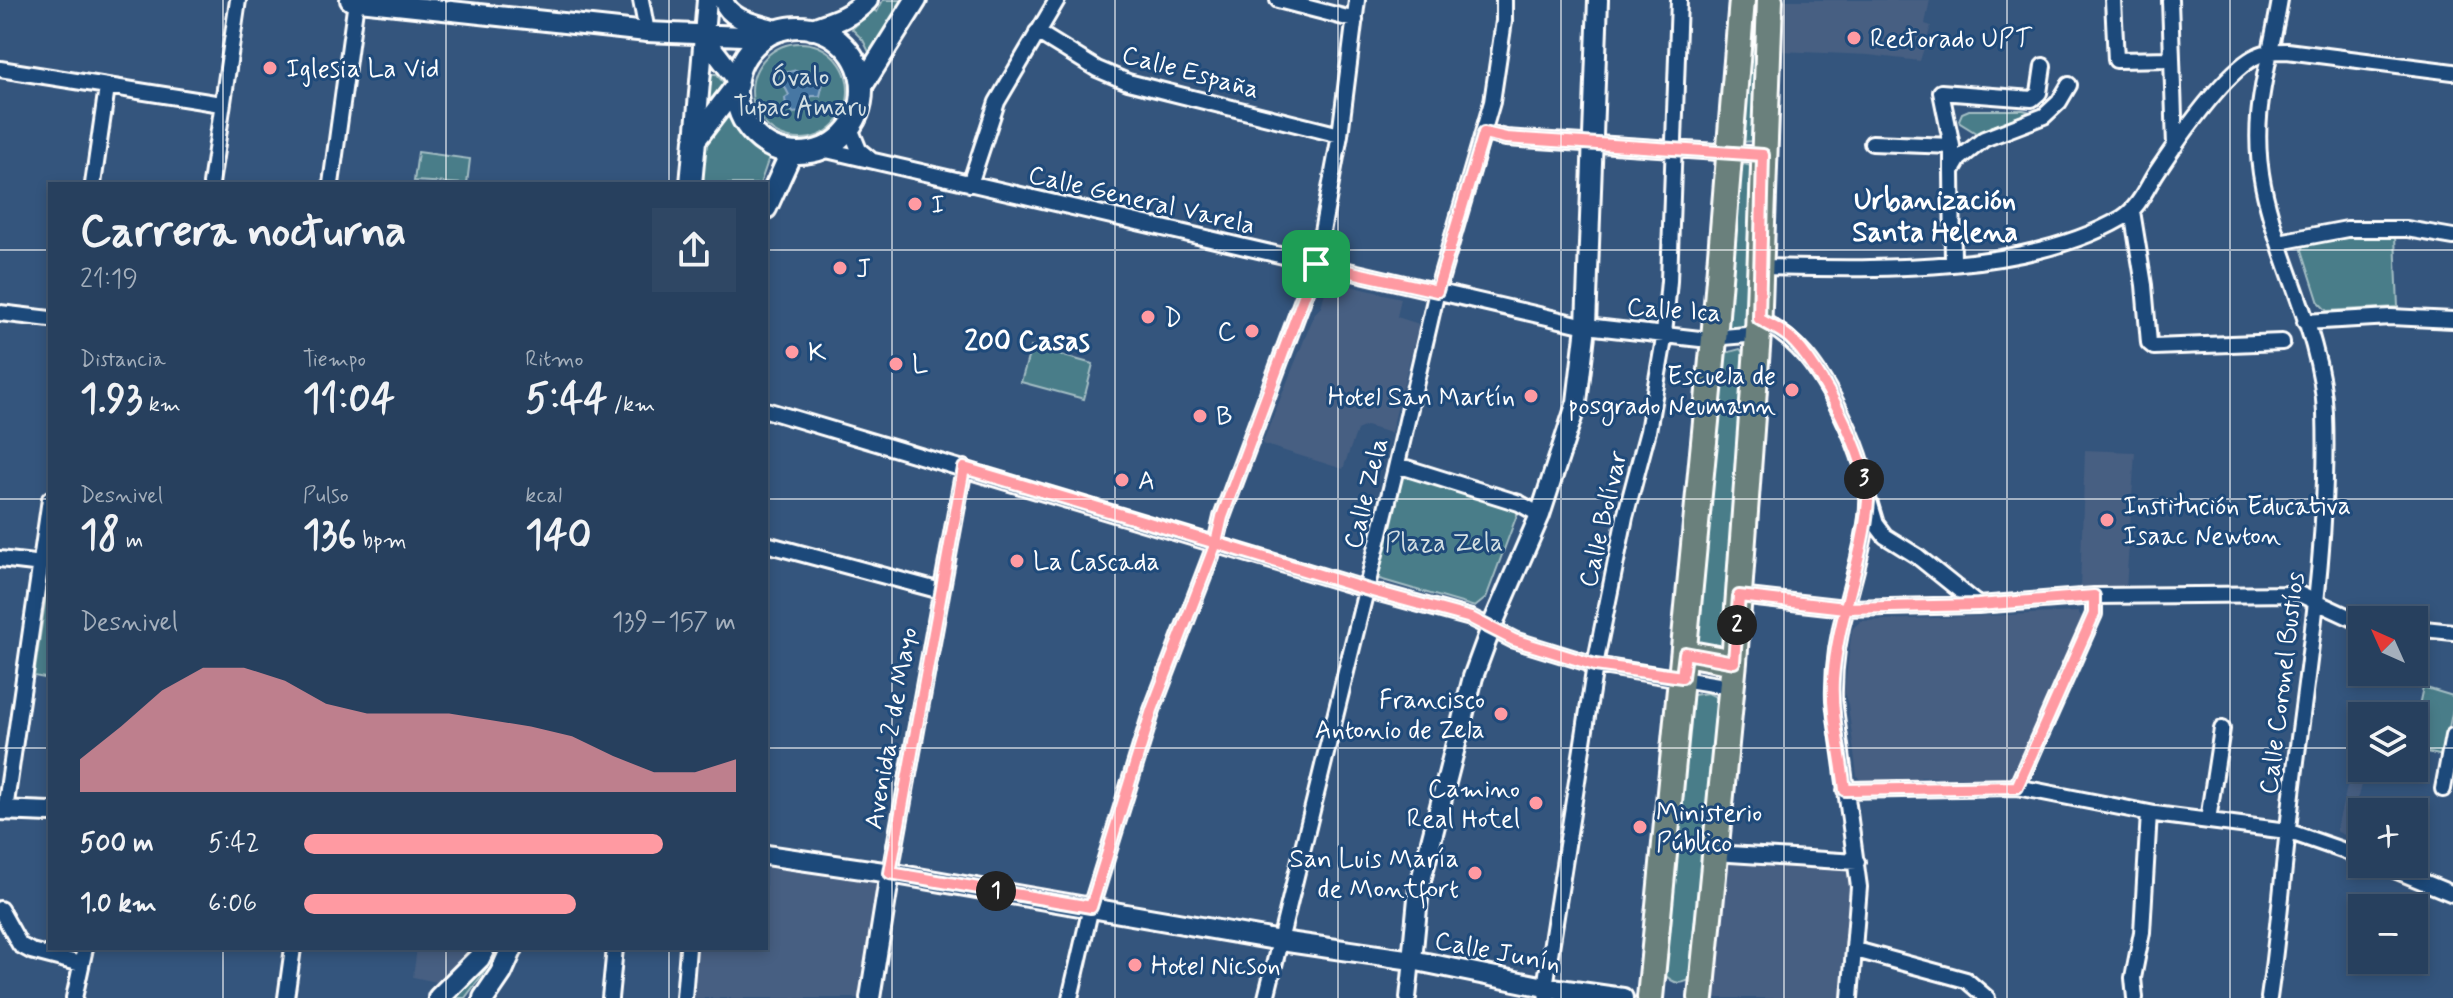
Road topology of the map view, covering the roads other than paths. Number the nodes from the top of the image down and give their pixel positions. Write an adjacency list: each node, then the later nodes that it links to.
1 (238, 0): 34 (street)
2 (353, 0): 21 (street); 52 (street)
3 (641, 0): 21 (street)
4 (707, 0): 24 (street)
5 (723, 0): 23 (street)
6 (867, 0): 20 (main road)
7 (916, 0): 32 (main road)
8 (1057, 0): 22 (street)
9 (1278, 0): 19 (street)
10 (1357, 0): 19 (street)
11 (1504, 0): 36 (street, Calle Zela)
12 (1598, 0): 40 (street)
13 (1679, 0): 43 (street, Calle Bolívar)
14 (1742, 0): 46 (main road)
15 (1770, 0): 47 (main road)
16 (2113, 0): 26 (street)
17 (2170, 0): 26 (street)
18 (2280, 0): 25 (street, Calle Coronel Bustíos)
19 (1355, 20): 37 (street)
20 (812, 29): 23 (main road); 32 (main road)
21 (647, 32): 24 (street)
22 (1037, 32): 37 (street, Calle España); 54 (street)
23 (773, 34): 24 (street); 30 (main road)
24 (703, 36): 30 (street); 38 (street)
25 (2268, 52): 29 (street); 42 (street); 58 (street, Calle Coronel Bustíos)
26 (2172, 59): 42 (street)
27 (2043, 66): 41 (street)
28 (0, 69): 33 (street)
29 (2453, 72)
30 (737, 83): 38 (main road); 45 (main road)
31 (2069, 85): 49 (street)
32 (862, 86): 35 (main road)
33 (107, 87): 34 (street); 50 (street)
34 (221, 104): 51 (street)
35 (850, 128): 44 (main road); 48 (street)
36 (1484, 133): 40 (street); 62 (street, Calle Zela)
37 (1340, 135): 60 (street)
38 (695, 140): 53 (main road)
39 (1872, 143): 41 (street)
40 (1594, 144): 43 (street); 67 (street)
41 (1952, 146): 49 (street)
42 (2175, 146): 56 (street)
43 (1672, 148): 46 (street); 69 (street, Calle Bolívar)
44 (822, 149): 45 (main road); 48 (street, Calle General Varela)
45 (791, 153): 55 (main road)
46 (1731, 154): 47 (street); 70 (main road)
47 (1763, 155): 61 (main road)
48 (874, 162): 54 (street, Calle General Varela)
49 (1952, 171): 59 (street)
50 (93, 182)
51 (211, 182)
52 (331, 182)
53 (691, 182)
54 (970, 184): 60 (street, Calle General Varela)
55 (768, 204)
56 (2132, 211): 59 (street); 71 (street)
57 (2453, 237): 58 (street)
58 (2279, 242): 66 (street, Calle Coronel Bustíos)
59 (1953, 263): 61 (street)
60 (1316, 264): 62 (street, Calle General Varela); 78 (street)
61 (1759, 267): 68 (main road)
62 (1437, 291): 67 (street, Calle General Varela); 74 (street, Calle Zela)
63 (0, 313): 64 (street)
64 (48, 319)
65 (2453, 320): 66 (street)
66 (2305, 322): 86 (street, Calle Coronel Bustíos)
67 (1586, 326): 69 (street, Calle Ica); 77 (street)
68 (1758, 327): 70 (street, Calle Ica); 75 (street); 84 (main road)
69 (1664, 334): 70 (street, Calle Ica); 94 (street, Calle Bolívar)
70 (1714, 339): 95 (main road)
71 (2282, 342)
72 (768, 411): 73 (street)
73 (964, 468): 78 (street); 83 (street, Avenida 2 de Mayo)
74 (1396, 468): 77 (street); 82 (street, Calle Zela)
75 (1868, 496): 87 (street); 88 (street)
76 (48, 515): 81 (street)
77 (1540, 515): 90 (street)
78 (1216, 543): 82 (street); 114 (street)
79 (768, 545): 83 (street)
80 (0, 559): 81 (street)
81 (42, 564): 102 (street)
82 (1365, 589): 90 (street); 116 (street, Calle Zela)
83 (941, 591): 111 (street, Avenida 2 de Mayo)
84 (1739, 596): 88 (street); 93 (main road)
85 (2094, 596): 86 (street); 87 (street); 99 (street)
86 (2317, 601): 89 (street); 106 (street, Calle Coronel Bustíos)
87 (1978, 605): 88 (street)
88 (1845, 608): 101 (street)
89 (2348, 616)
90 (1491, 628): 94 (street); 124 (street)
91 (2428, 629): 92 (street)
92 (2453, 632)
93 (1734, 662): 95 (main road); 96 (main road)
94 (1595, 665): 95 (street); 126 (street, Calle Bolívar)
95 (1683, 665): 96 (street); 138 (main road)
96 (1731, 687): 108 (main road)
97 (2222, 729): 105 (street)
98 (2453, 736): 100 (street)
99 (2017, 787): 101 (street); 104 (street)
100 (2443, 789)
101 (1845, 790): 110 (street)
102 (2, 810): 103 (street)
103 (48, 812)
104 (2149, 813): 105 (street); 142 (street)
105 (2208, 820): 106 (street)
106 (2287, 831): 107 (street); 143 (street, Calle Coronel Bustíos)
107 (2348, 852)
108 (1714, 853): 110 (street); 139 (main road)
109 (768, 855): 111 (street, Calle Junín)
110 (1857, 862): 123 (street)
111 (890, 873): 114 (street, Calle Junín); 133 (street, Avenida 2 de Mayo)
112 (2414, 878): 113 (street)
113 (2453, 894)
114 (1091, 907): 116 (street, Calle Junín); 134 (street)
115 (0, 909): 125 (street)
116 (1281, 941): 124 (street, Calle Junín); 135 (street, Calle Zela)
117 (84, 950): 125 (street)
118 (293, 950): 129 (street)
119 (483, 950): 130 (main road)
120 (511, 950): 127 (main road)
121 (615, 950): 131 (street)
122 (688, 950): 132 (street)
123 (1856, 950): 140 (street); 141 (street)
124 (1412, 960): 126 (street, Calle Junín); 136 (street)
125 (81, 964): 128 (street)
126 (1546, 993): 137 (street, Calle Junín)
127 (486, 997)
128 (74, 998)
129 (286, 998)
130 (439, 998)
131 (610, 998)
132 (684, 998)
133 (870, 998)
134 (1070, 998)
135 (1266, 998)
136 (1408, 998)
137 (1623, 998)
138 (1650, 998)
139 (1701, 998)
140 (1850, 998)
141 (1987, 998)
142 (2135, 998)
143 (2269, 998)

